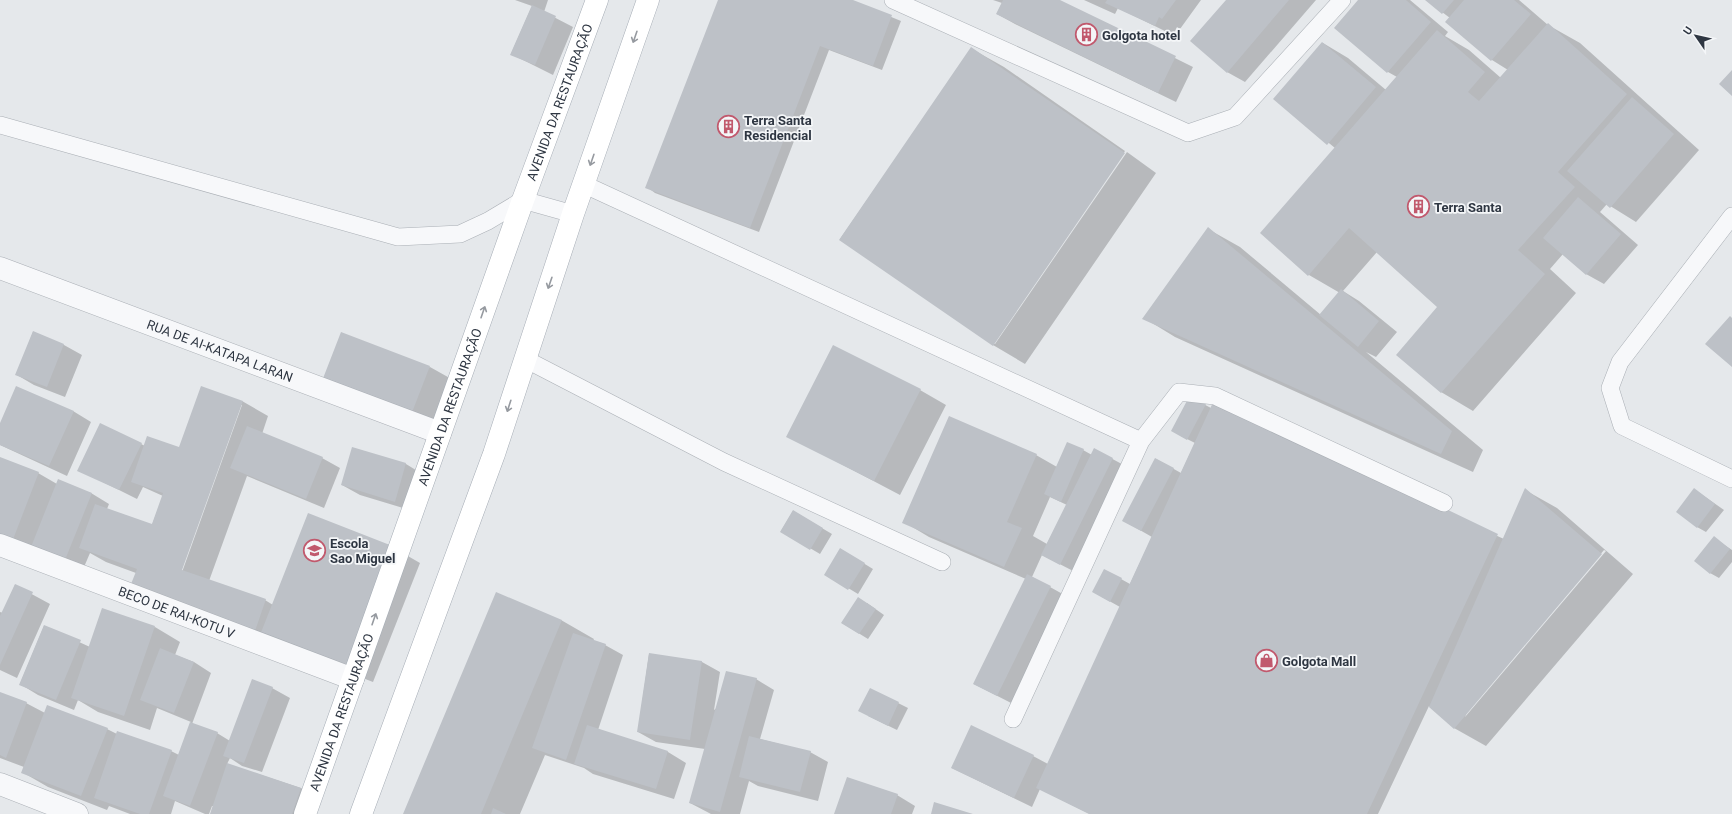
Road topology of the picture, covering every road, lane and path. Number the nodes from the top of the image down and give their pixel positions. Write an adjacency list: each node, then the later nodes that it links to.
1 (597, 0): 7 (main road, AVENIDA DA RESTAURAÇÃO)
2 (648, 0): 6 (main road, one-way to 6)
3 (893, 0): 4 (lane)
4 (1342, 0)
5 (0, 125): 7 (lane)
6 (584, 184): 8 (main road); 13 (lane)
7 (523, 200): 8 (lane); 12 (main road, AVENIDA DA RESTAURAÇÃO, one-way to 7)
8 (573, 214): 11 (main road, one-way to 11)
9 (1732, 216): 14 (lane)
10 (0, 268): 12 (street, RUA DE AI-KATAPA LARAN)
11 (525, 359): 17 (lane); 23 (main road, one-way to 23)
12 (440, 433): 18 (main road, AVENIDA DA RESTAURAÇÃO, one-way to 12)
13 (1141, 441): 15 (lane); 19 (lane)
14 (1732, 479)
15 (1444, 503)
16 (0, 545): 18 (street, BECO DE RAI-KOTU V)
17 (942, 562)
18 (353, 679): 22 (main road, AVENIDA DA RESTAURAÇÃO)
19 (1013, 719)
20 (0, 784): 21 (street)
21 (77, 814)
22 (305, 814)
23 (361, 814)

